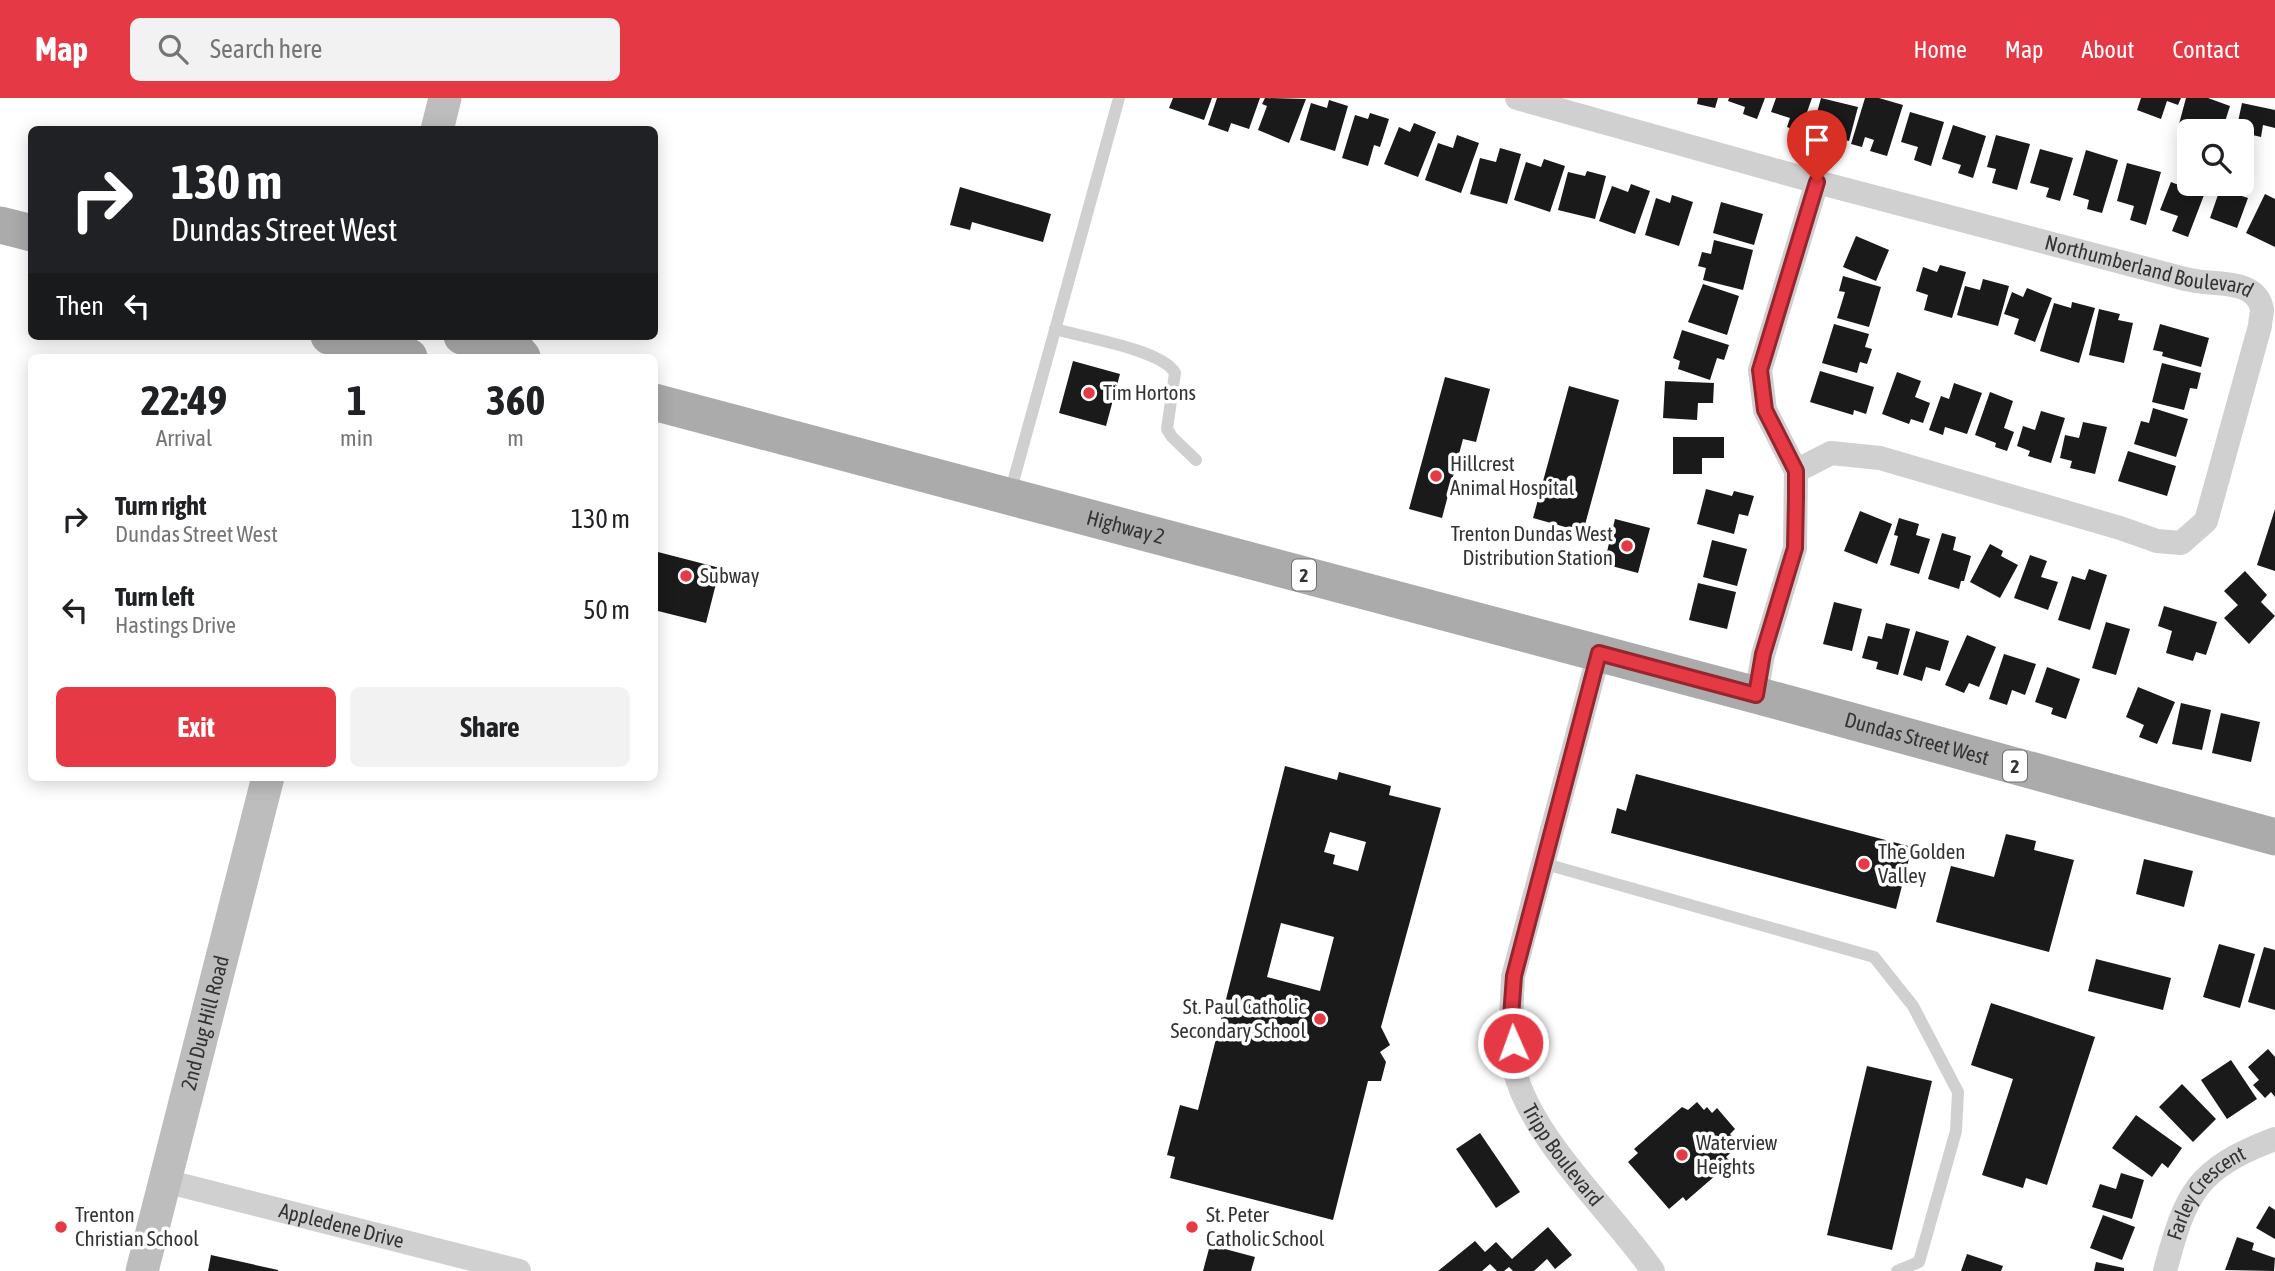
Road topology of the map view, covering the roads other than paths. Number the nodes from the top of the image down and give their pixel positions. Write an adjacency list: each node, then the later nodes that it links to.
1 (445, 98): 4 (street)
2 (1119, 98): 8 (lane)
3 (1517, 98): 5 (street, Northumberland Boulevard)
4 (438, 126)
5 (1817, 182): 15 (street); 15 (street, Northumberland Boulevard)
6 (0, 225): 7 (main road)
7 (28, 232)
8 (1055, 329): 14 (lane); 16 (lane)
9 (345, 340): 11 (main road)
10 (477, 340): 12 (main road)
11 (386, 350)
12 (519, 354)
13 (658, 403): 16 (main road, Highway 2 / 2)
14 (1196, 460)
15 (1796, 471): 18 (street)
16 (1009, 496): 17 (main road, Highway 2 / 2)
17 (1599, 653): 18 (main road, Dundas Street West / 2); 21 (street, Tripp Boulevard)
18 (1756, 695): 20 (main road, Dundas Street West / 2)
19 (267, 781): 23 (street, 2nd Dug Hill Road)
20 (2275, 837)
21 (1542, 863): 24 (street, Tripp Boulevard); 27 (lane)
22 (2275, 1139): 28 (street, Farley Crescent)
23 (165, 1181): 25 (street, 2nd Dug Hill Road); 26 (street, Appledene Drive)
24 (1647, 1269)
25 (142, 1271)
26 (519, 1271)
27 (1897, 1271)
28 (2165, 1271)

